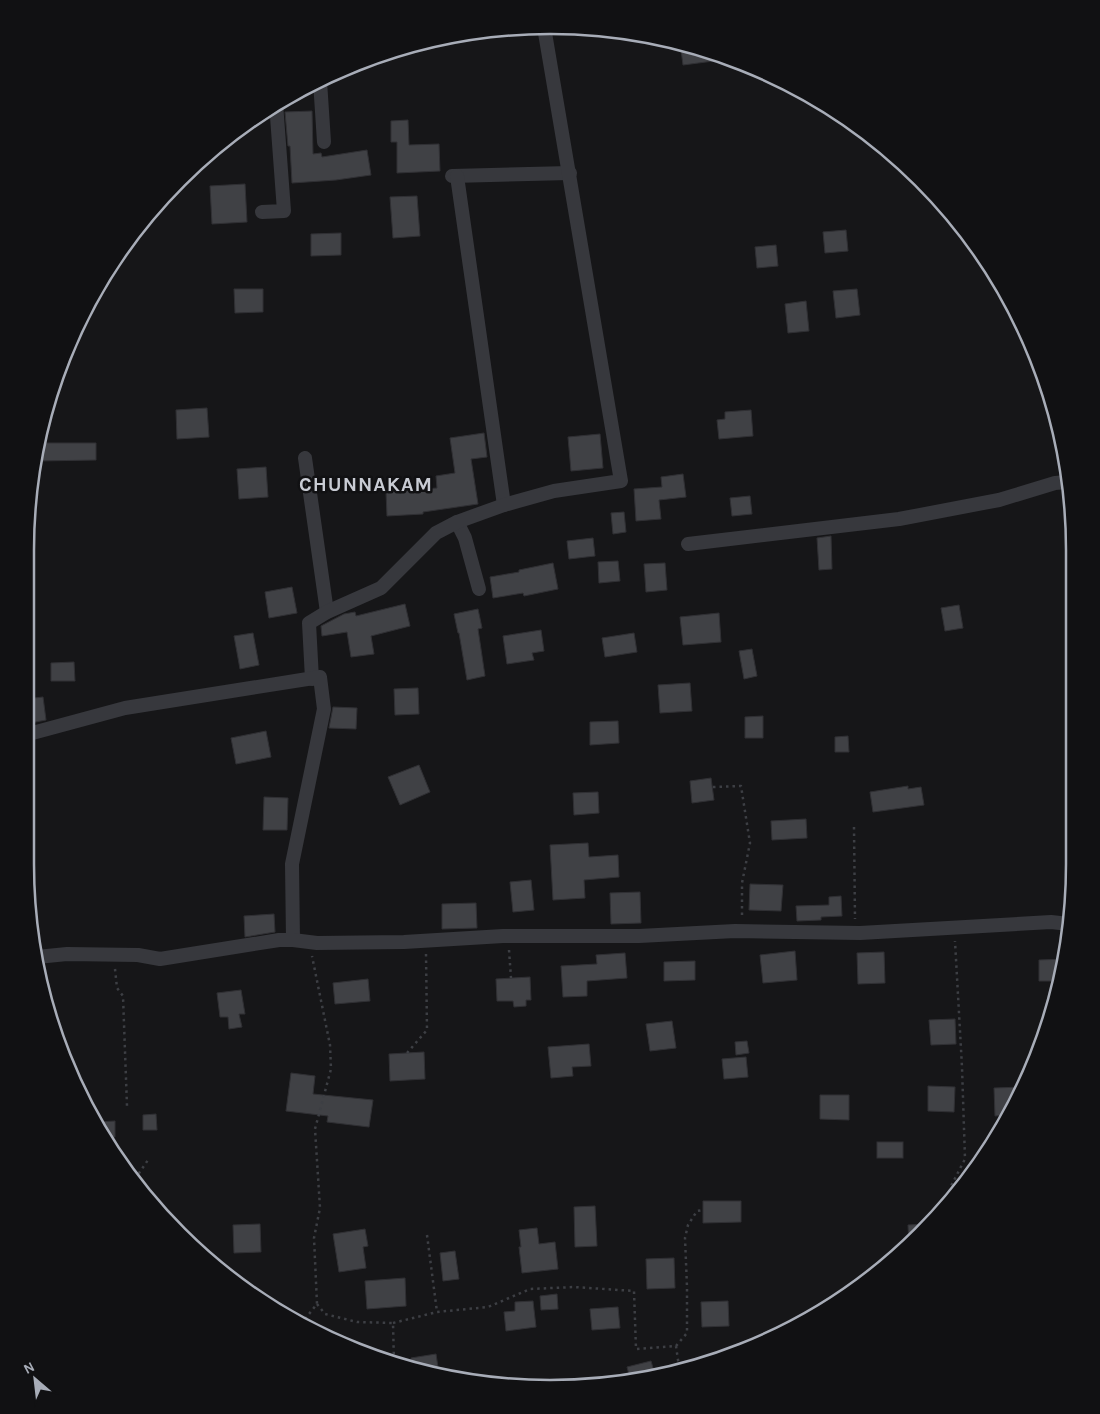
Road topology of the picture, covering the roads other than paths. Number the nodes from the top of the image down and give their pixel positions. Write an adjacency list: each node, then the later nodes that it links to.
1 (545, 34): 5 (street)
2 (320, 88): 4 (street)
3 (277, 112): 6 (street)
4 (324, 142)
5 (570, 173): 9 (street); 9 (street)
6 (262, 212)
7 (305, 458): 13 (street)
8 (1062, 483): 11 (street)
9 (504, 504): 10 (street)
10 (457, 522): 12 (street); 13 (street)
11 (688, 544)
12 (479, 589)
13 (327, 612): 14 (street)
14 (312, 679): 15 (street); 17 (street)
15 (34, 733)
16 (1063, 923): 17 (street)
17 (292, 940): 18 (street)
18 (42, 956)

